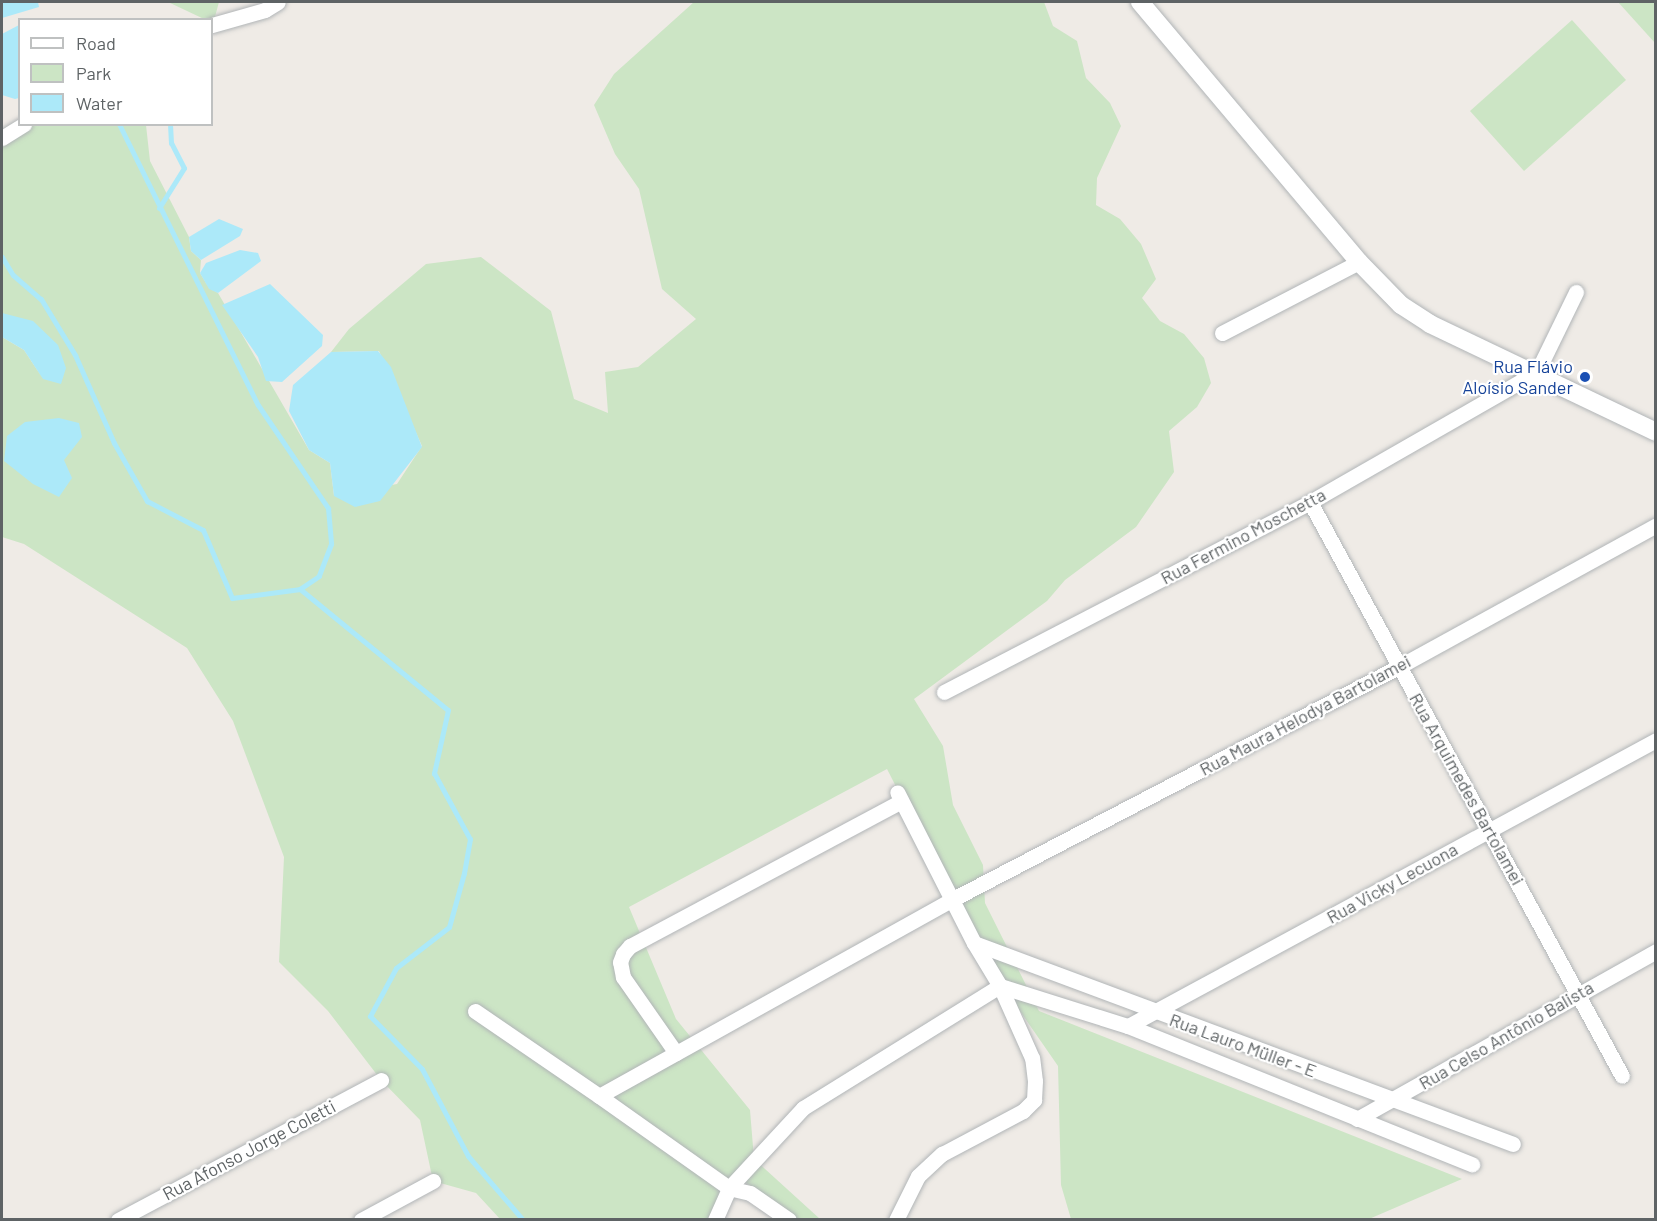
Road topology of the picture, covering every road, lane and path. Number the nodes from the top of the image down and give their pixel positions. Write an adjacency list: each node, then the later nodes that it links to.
1 (278, 2): 3 (street)
2 (1140, 2): 6 (street)
3 (213, 25)
4 (21, 126): 5 (street)
5 (2, 138)
6 (1359, 262): 8 (street); 9 (street)
7 (1576, 292): 9 (street)
8 (1222, 333)
9 (1537, 372): 10 (street); 11 (street, Rua Fermino Moschetta)
10 (1656, 432)
11 (1310, 502): 13 (street, Rua Arquimedes Bartolamei); 14 (street, Rua Fermino Moschetta)
12 (1656, 525): 13 (street, Rua Maura Helodya Bartolamei)
13 (1400, 666): 16 (street, Rua Arquimedes Bartolamei); 17 (street, Rua Maura Helodya Bartolamei)
14 (944, 692)
15 (1656, 740): 16 (street, Rua Vicky Lecuona)
16 (1489, 829): 21 (street, Rua Arquimedes Bartolamei); 23 (street, Rua Vicky Lecuona)
17 (951, 900): 18 (street); 25 (street, Rua Maura Helodya Bartolamei); 25 (street)
18 (974, 943): 20 (street); 23 (street, Rua Lauro Müller - E)
19 (1656, 951): 21 (street, Rua Celso Antônio Balista)
20 (1000, 986): 24 (street, Rua Lauro Müller - E); 34 (street); 39 (street)
21 (1578, 992): 26 (street, Rua Arquimedes Bartolamei); 29 (street, Rua Celso Antônio Balista)
22 (475, 1011): 28 (street)
23 (1156, 1013): 24 (street, Rua Vicky Lecuona); 29 (street, Rua Lauro Müller - E)
24 (1128, 1026): 30 (street, Rua Lauro Müller - E)
25 (676, 1053): 28 (street, Rua Maura Helodya Bartolamei)
26 (1622, 1076)
27 (381, 1080): 35 (street, Rua Afonso Jorge Coletti)
28 (599, 1096): 34 (street)
29 (1393, 1100): 30 (street, Rua Celso Antônio Balista); 31 (street, Rua Lauro Müller - E)
30 (1357, 1119): 32 (street, Rua Lauro Müller - E)
31 (1513, 1144)
32 (1472, 1164)
33 (434, 1181): 36 (street)
34 (729, 1188): 37 (street); 38 (street)
35 (118, 1220)
36 (361, 1220)
37 (715, 1220)
38 (789, 1220)
39 (896, 1220)

